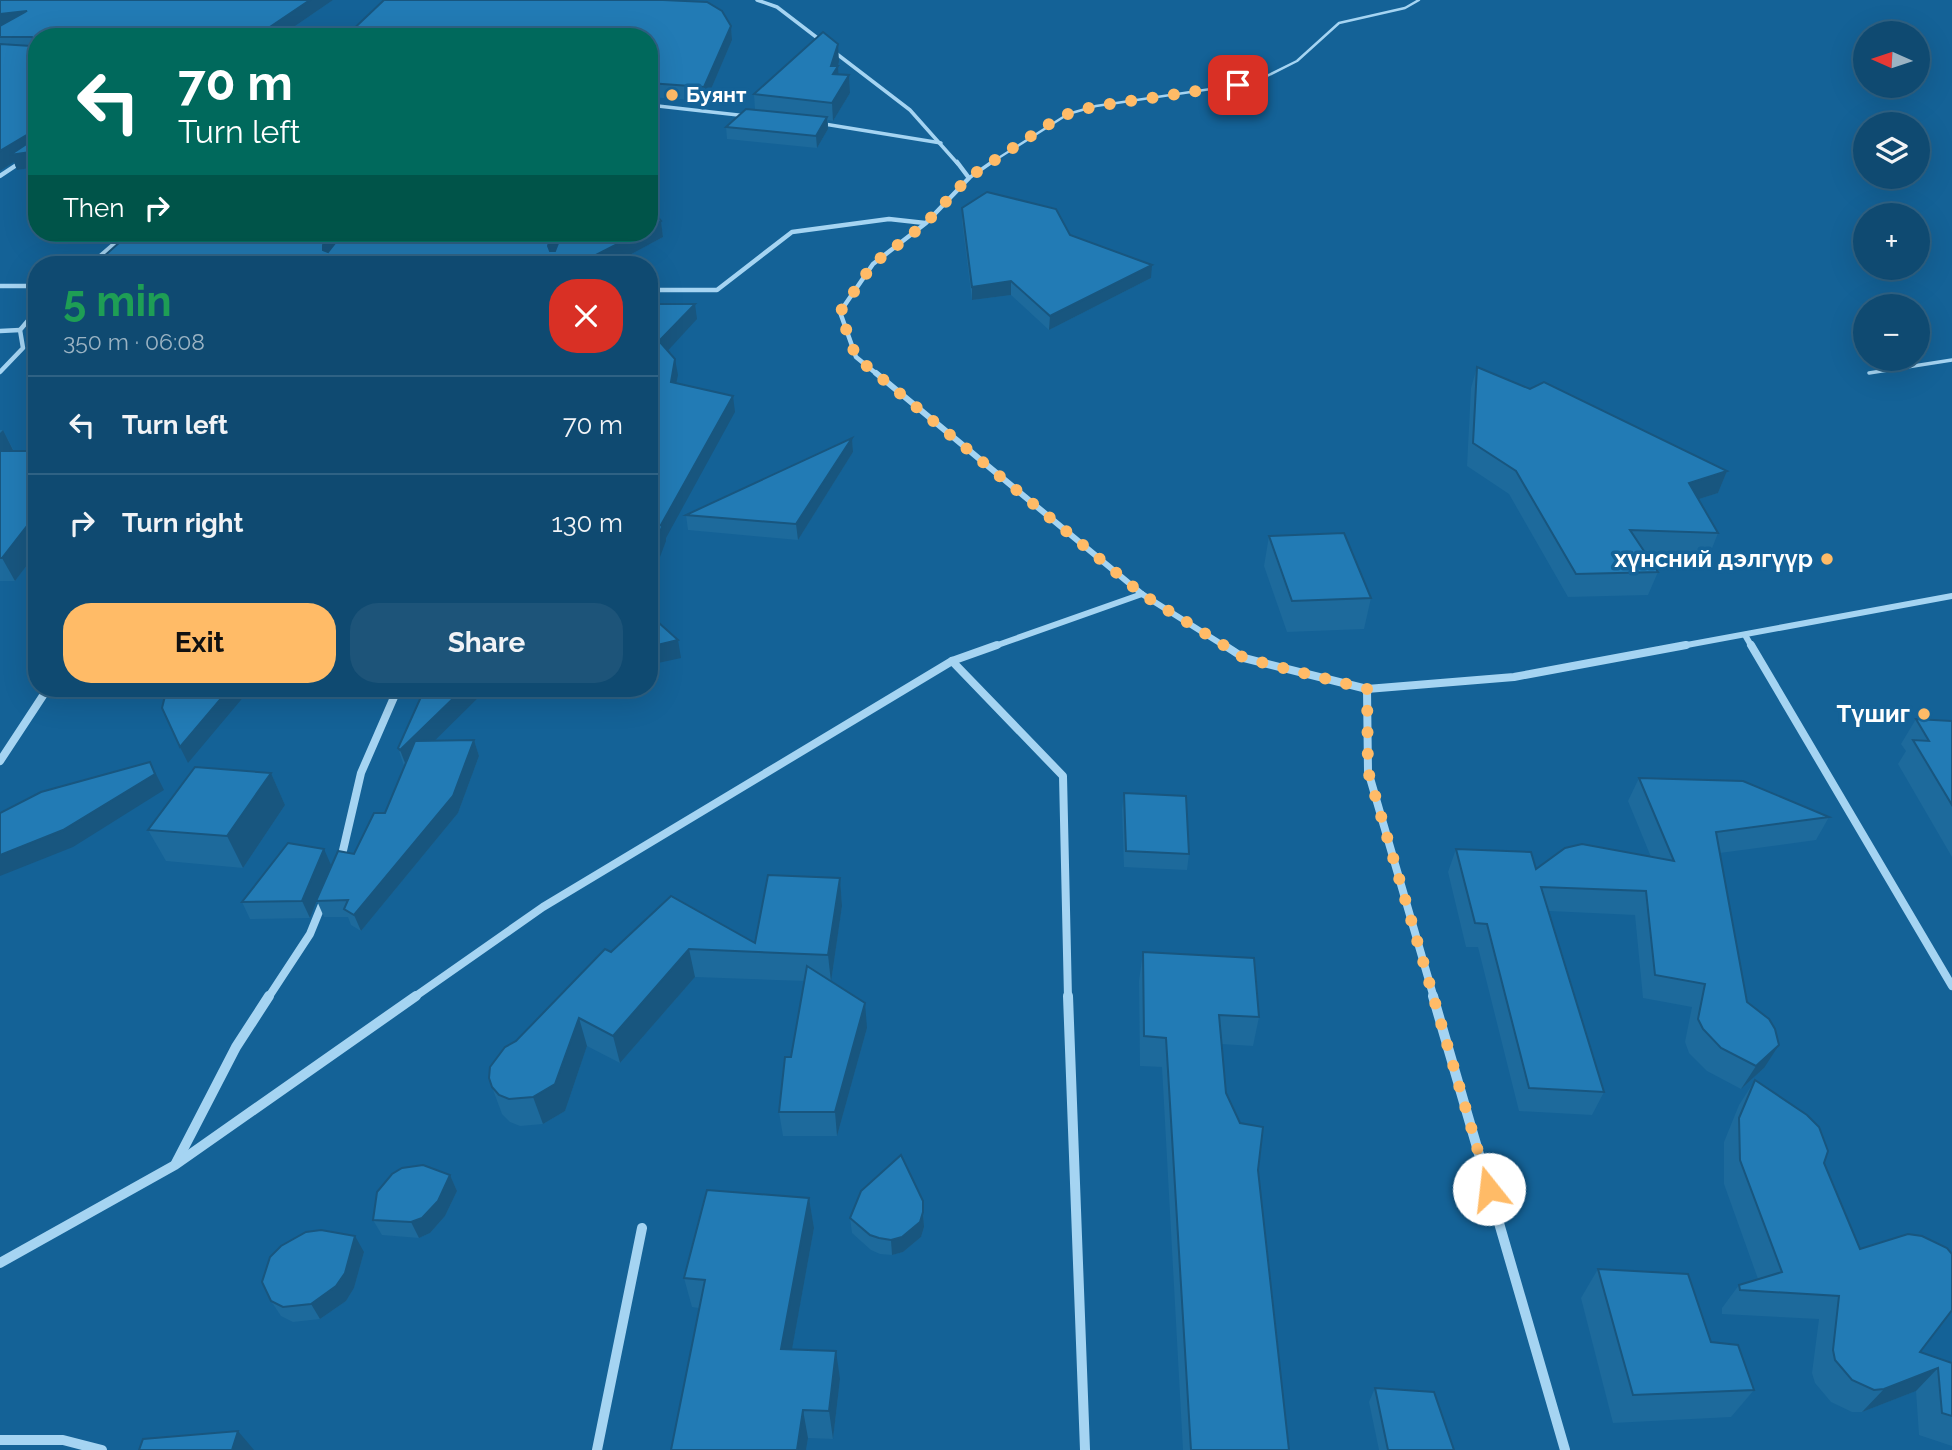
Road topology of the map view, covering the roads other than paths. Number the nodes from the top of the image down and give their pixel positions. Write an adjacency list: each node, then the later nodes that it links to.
1 (760, 0): 6 (street)
2 (1419, 0): 9 (lane)
3 (658, 106): 4 (street)
4 (757, 117)
5 (811, 122): 6 (street)
6 (942, 143): 9 (street)
7 (28, 158): 8 (street)
8 (0, 176)
9 (968, 178): 10 (street)
10 (926, 223): 15 (street); 22 (street)
11 (117, 242): 12 (street)
12 (100, 256)
13 (0, 286): 14 (street)
14 (28, 286)
15 (658, 290)
16 (28, 321): 17 (street)
17 (20, 330): 18 (street); 20 (street)
18 (0, 331)
19 (1952, 360): 21 (lane)
20 (0, 372)
21 (1869, 373)
22 (1142, 594): 26 (street); 27 (street)
23 (1948, 597): 24 (street); 25 (street)
24 (1952, 607)
25 (1745, 635): 27 (street); 33 (street)
26 (953, 661): 34 (street); 40 (street)
27 (1367, 689): 41 (street)
28 (42, 697): 30 (street)
29 (394, 697): 31 (street)
30 (0, 761)
31 (336, 870)
32 (326, 895): 34 (street)
33 (1952, 986)
34 (174, 1165): 36 (street)
35 (642, 1228): 39 (street)
36 (0, 1263)
37 (0, 1440): 38 (street)
38 (102, 1450)
39 (597, 1450)
40 (1085, 1450)
41 (1565, 1450)

